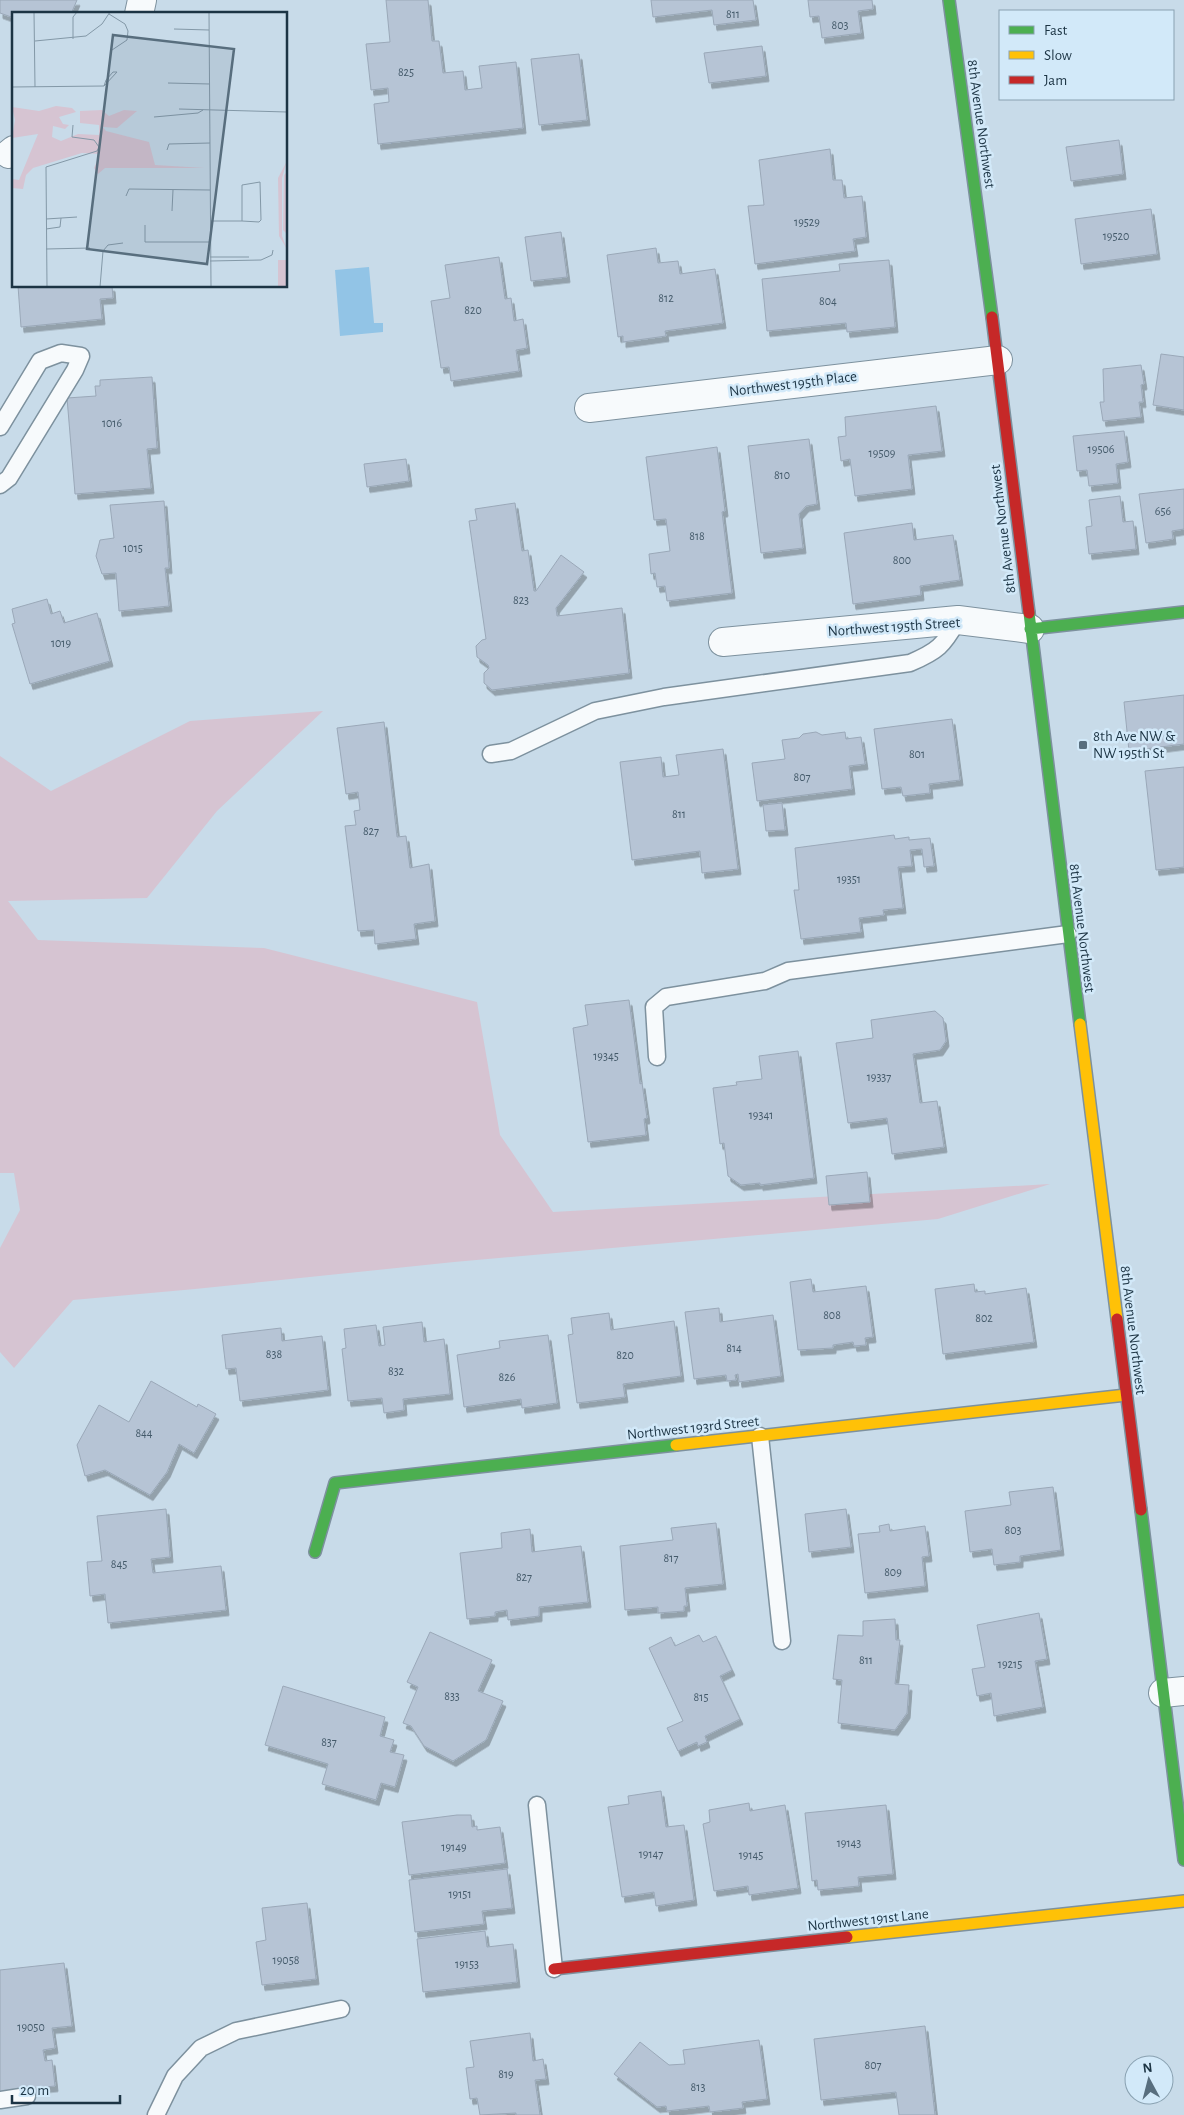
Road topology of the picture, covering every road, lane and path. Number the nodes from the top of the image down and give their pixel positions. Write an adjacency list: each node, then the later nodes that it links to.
1 (949, 0): 2 (main road, 8th Avenue Northwest)
2 (998, 360): 3 (street, Northwest 195th Place); 8 (main road, 8th Avenue Northwest)
3 (589, 408)
4 (0, 427): 5 (lane)
5 (0, 485)
6 (1184, 612): 8 (main road, Northwest 195th Street)
7 (958, 620): 8 (street, Northwest 195th Street); 9 (street, Northwest 195th Street); 10 (lane)
8 (1030, 629): 11 (main road, 8th Avenue Northwest)
9 (723, 642)
10 (491, 754)
11 (1068, 934): 12 (lane); 13 (main road, 8th Avenue Northwest)
12 (657, 1057)
13 (1126, 1395): 14 (main road, Northwest 193rd Street); 17 (main road, 8th Avenue Northwest)
14 (760, 1436): 15 (main road, Northwest 193rd Street); 16 (lane)
15 (314, 1552)
16 (782, 1641)
17 (1174, 1692): 19 (main road, 8th Avenue Northwest)
18 (536, 1805): 21 (lane)
19 (1184, 1860)
20 (1184, 1901): 21 (main road, Northwest 191st Lane)
21 (554, 1969)
22 (341, 2009): 25 (lane)
23 (27, 2096): 24 (lane)
24 (0, 2100)
25 (156, 2115)

